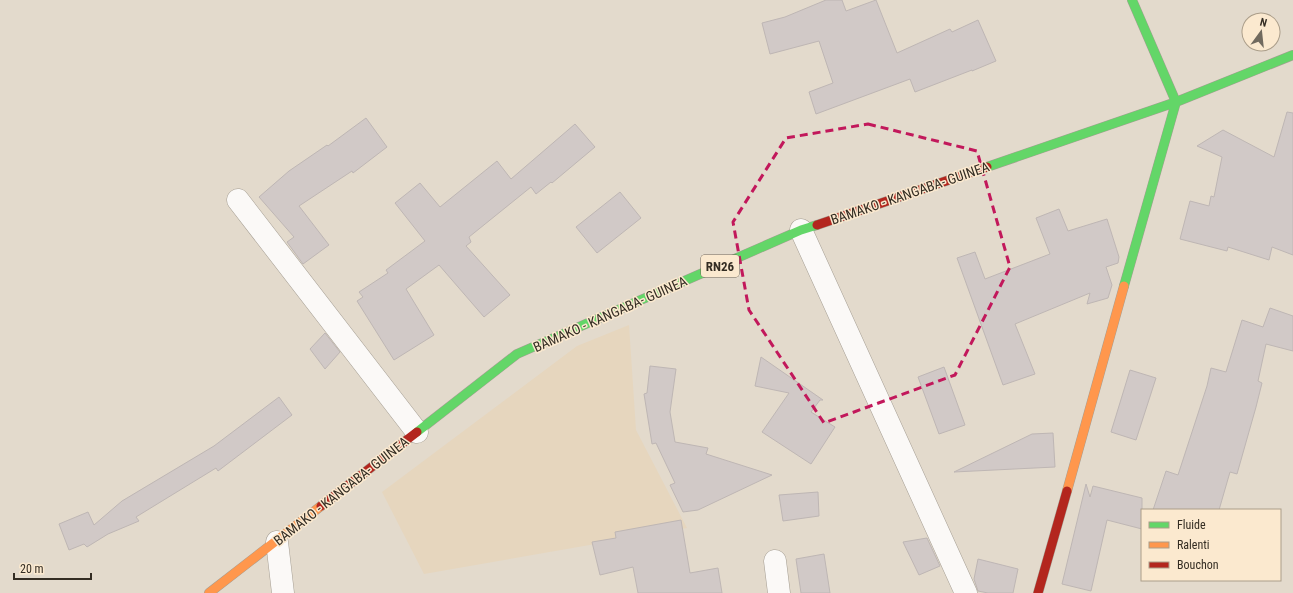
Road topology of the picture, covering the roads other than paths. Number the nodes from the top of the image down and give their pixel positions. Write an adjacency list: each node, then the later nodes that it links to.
1 (1132, 0): 3 (main road)
2 (1293, 55): 3 (main road, BAMAKO - KANGABA- GUINEA / RN26)
3 (1176, 102): 5 (main road, BAMAKO - KANGABA- GUINEA / RN26); 13 (main road)
4 (238, 200): 6 (street)
5 (801, 230): 6 (main road, BAMAKO - KANGABA- GUINEA / RN26); 12 (street)
6 (417, 432): 7 (main road, BAMAKO - KANGABA- GUINEA / RN26)
7 (277, 542): 9 (main road, BAMAKO - KANGABA- GUINEA / RN26); 10 (street)
8 (775, 561): 11 (street)
9 (209, 593)
10 (282, 593)
11 (779, 593)
12 (966, 593)
13 (1038, 593)

